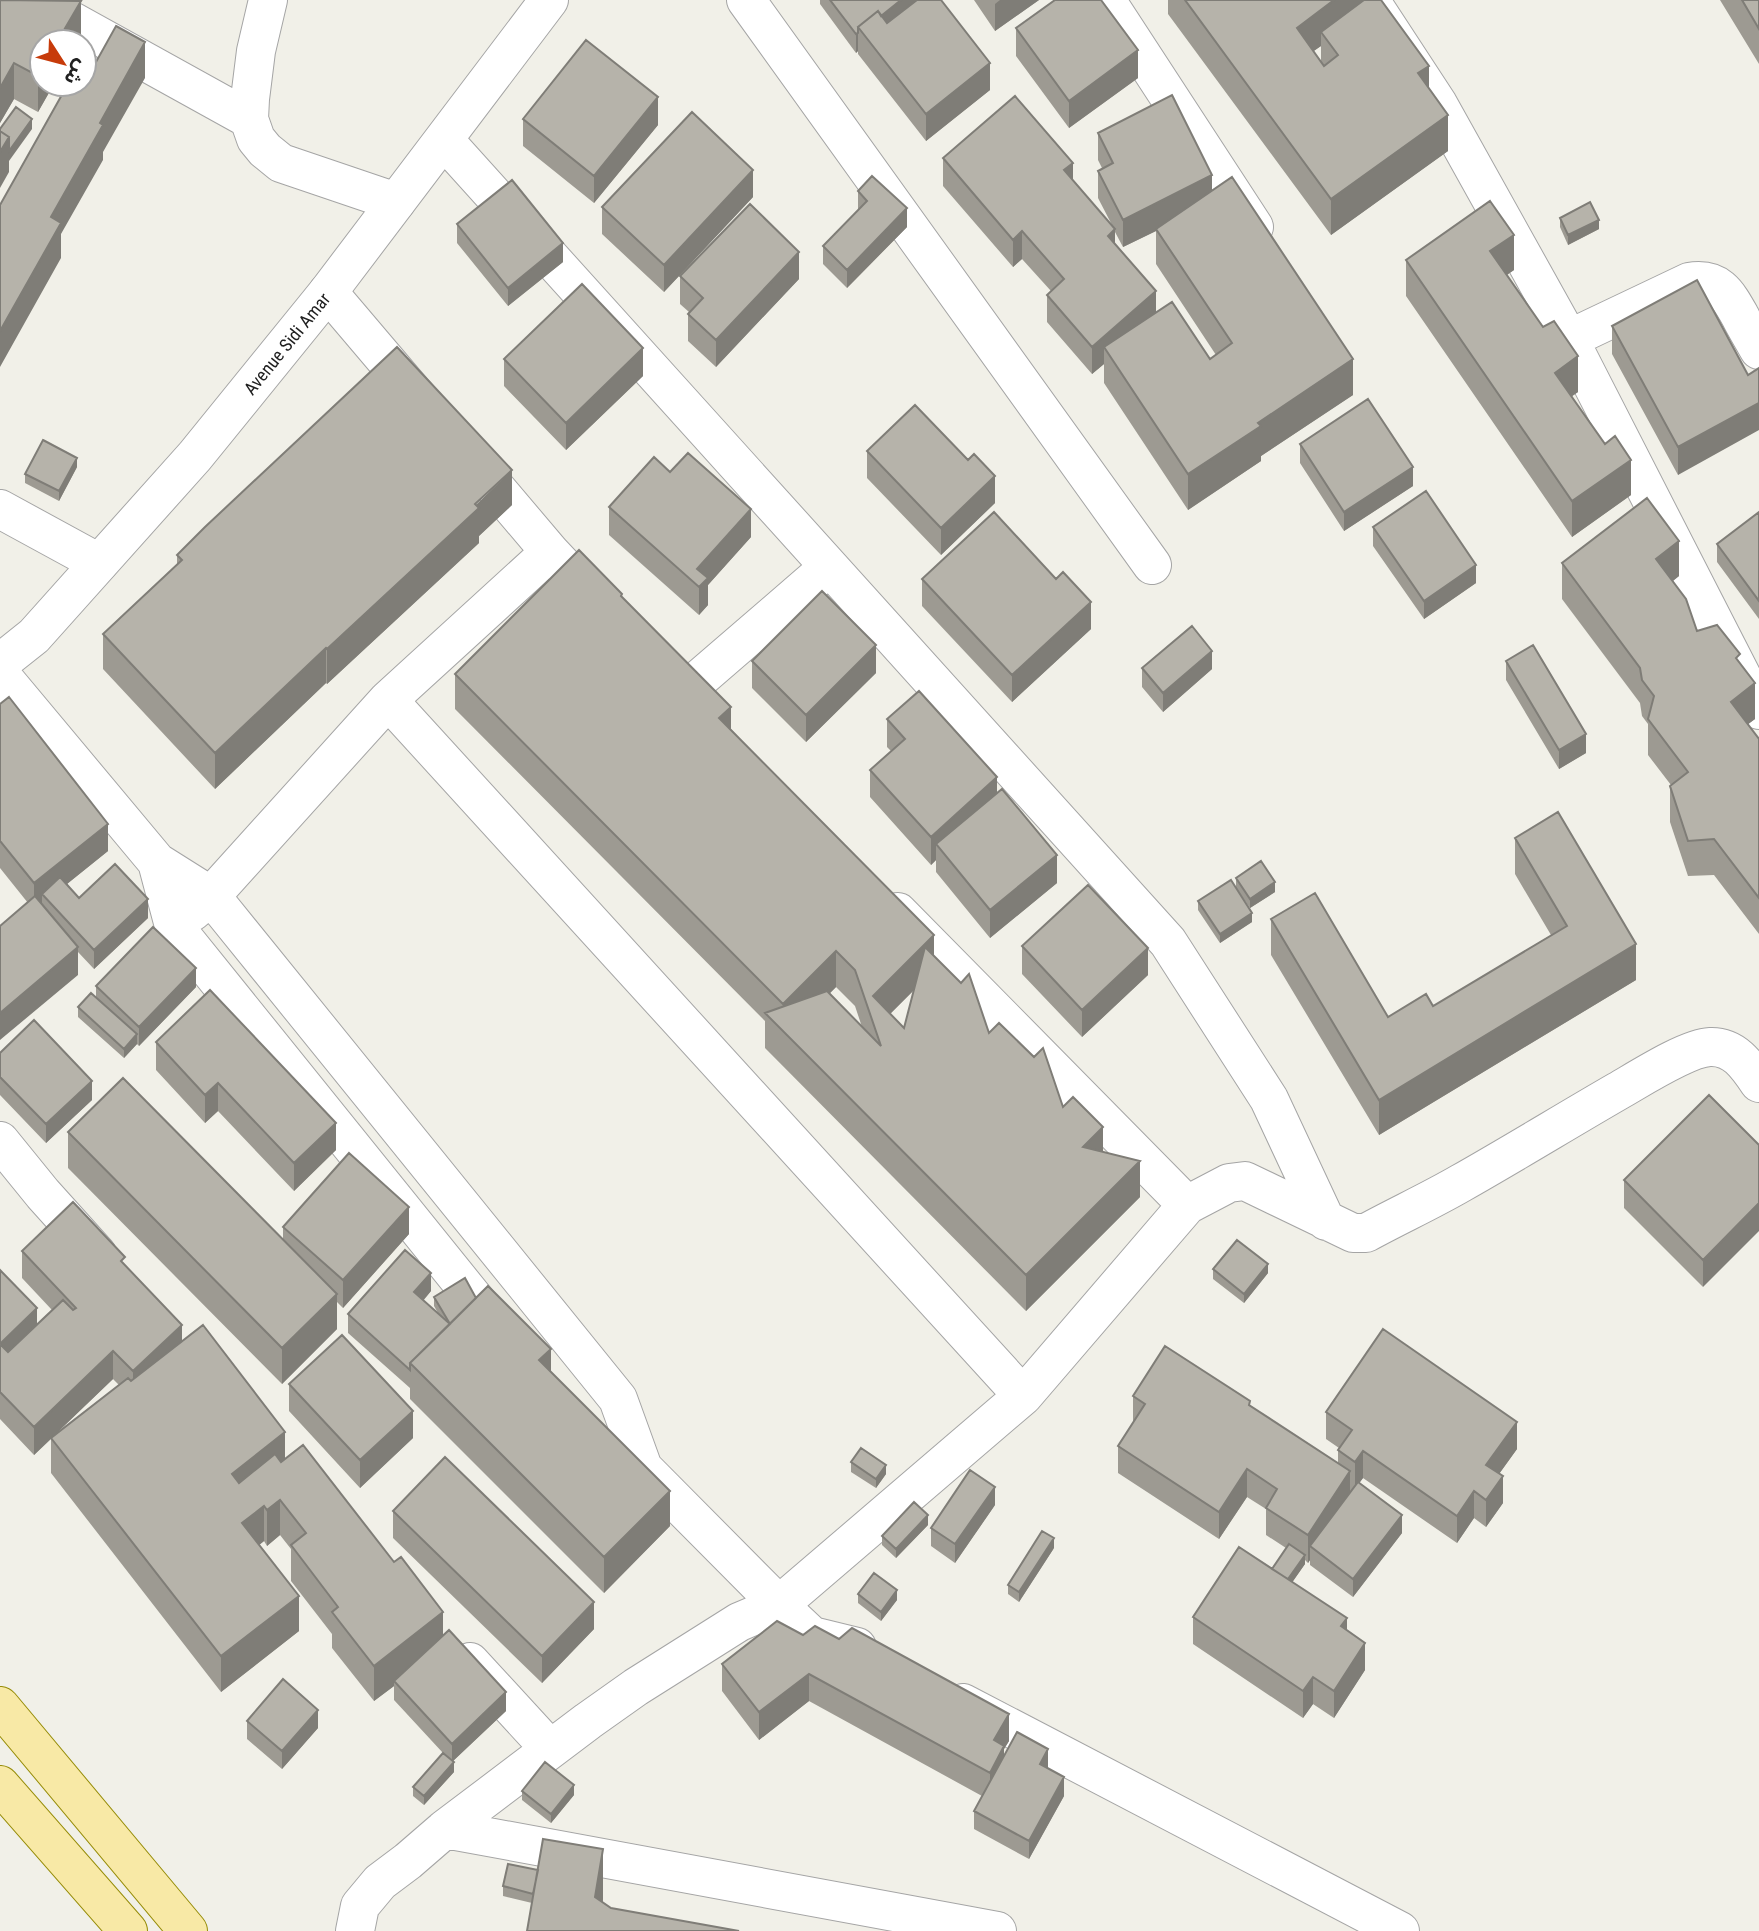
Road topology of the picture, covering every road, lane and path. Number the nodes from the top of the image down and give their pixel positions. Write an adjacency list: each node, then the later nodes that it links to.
1 (34, 0): 7 (street)
2 (268, 0): 7 (street)
3 (549, 0): 8 (street, Avenue Sidi Amar)
4 (746, 0): 17 (street)
5 (1106, 0): 10 (street)
6 (1370, 0): 12 (street)
7 (249, 119): 9 (street)
8 (444, 140): 9 (street, Avenue Sidi Amar); 18 (street)
9 (396, 202): 11 (street, Avenue Sidi Amar)
10 (1270, 252)
11 (328, 292): 15 (street); 16 (street, Avenue Sidi Amar)
12 (1569, 339): 13 (street); 24 (street)
13 (1759, 350)
14 (0, 509): 16 (street)
15 (550, 552): 19 (street); 23 (street)
16 (99, 563): 20 (street, Avenue Sidi Amar)
17 (1152, 565)
18 (829, 567): 22 (street); 32 (street)
19 (626, 633)
20 (0, 663)
21 (0, 674): 25 (street)
22 (683, 693)
23 (387, 700): 27 (street); 35 (street)
24 (1759, 710)
25 (157, 862): 27 (street); 28 (street)
26 (877, 890): 31 (street)
27 (211, 897): 28 (street); 37 (street)
28 (174, 926): 34 (street)
29 (1759, 1083): 32 (street)
30 (0, 1141): 33 (street)
31 (1187, 1205): 32 (street); 35 (street)
32 (1326, 1221)
33 (118, 1277)
34 (516, 1351)
35 (1023, 1396): 38 (street)
36 (598, 1444): 37 (street)
37 (643, 1468): 38 (street)
38 (779, 1605): 40 (street); 43 (street)
39 (446, 1636): 43 (street)
40 (889, 1664)
41 (937, 1689): 50 (street)
42 (0, 1706): 47 (main road)
43 (550, 1749): 45 (street)
44 (0, 1785): 46 (main road)
45 (444, 1829): 48 (street); 49 (street)
46 (128, 1931)
47 (188, 1931)
48 (355, 1931)
49 (997, 1931)
50 (1400, 1931)

